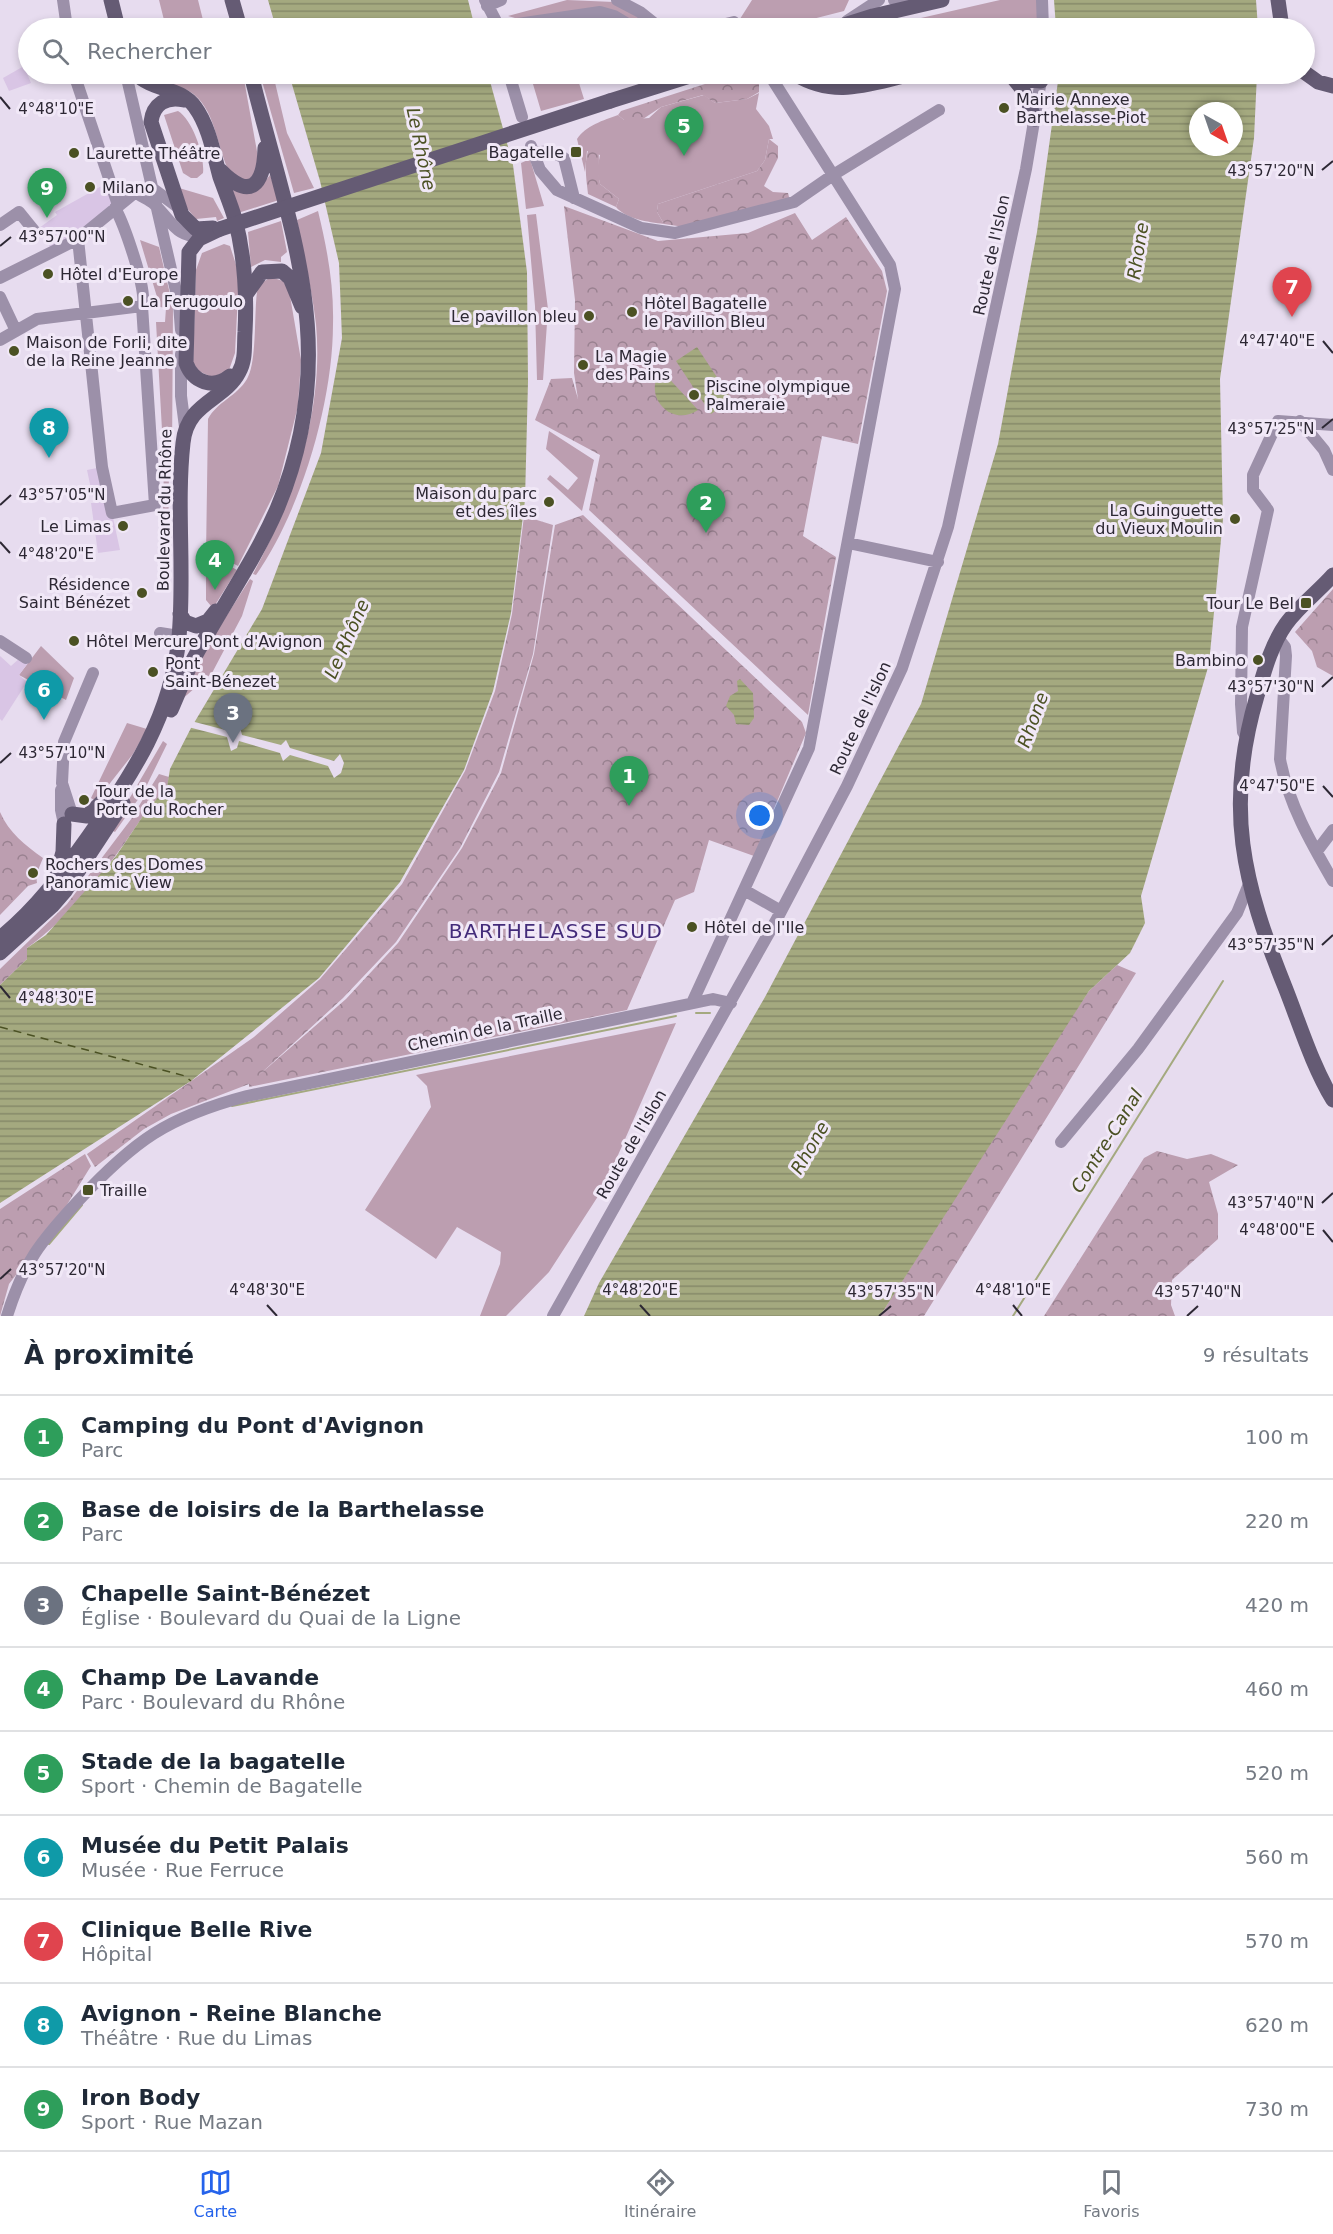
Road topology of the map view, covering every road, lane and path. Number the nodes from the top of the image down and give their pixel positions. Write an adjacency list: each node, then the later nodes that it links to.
1 (63, 0): 13 (street)
2 (111, 0): 14 (main road)
3 (232, 0): 15 (main road)
4 (501, 0): 11 (street)
5 (617, 0): 19 (street)
6 (879, 0): 20 (street)
7 (894, 0): 12 (street)
8 (942, 0): 12 (main road)
9 (1042, 0): 22 (street)
10 (1278, 0): 23 (main road)
11 (486, 3): 16 (street)
12 (912, 7): 21 (main road)
13 (66, 18)
14 (116, 18)
15 (237, 18)
16 (503, 18)
17 (562, 18): 18 (street)
18 (617, 18)
19 (648, 18)
20 (851, 18)
21 (872, 18)
22 (1043, 18)
23 (1281, 18)
24 (1315, 80): 37 (main road)
25 (77, 84): 51 (street)
26 (128, 84): 47 (street, Boulevard du Rhône)
27 (150, 84): 39 (main road)
28 (253, 84): 43 (main road)
29 (512, 84): 41 (street)
30 (649, 84): 55 (main road, bridge)
31 (774, 84): 46 (street)
32 (813, 84): 38 (main road)
33 (823, 84): 38 (main road)
34 (865, 84): 38 (main road)
35 (1017, 84): 42 (main road)
36 (1041, 84): 42 (street, Route de l'Islon)
37 (1333, 86)
38 (827, 88)
39 (190, 101): 44 (main road); 52 (main road)
40 (939, 110): 46 (street)
41 (522, 117)
42 (1035, 119): 73 (street, Route de l'Islon)
43 (265, 132): 44 (main road); 64 (main road)
44 (218, 168): 60 (main road)
45 (568, 171): 48 (street); 48 (street); 50 (street)
46 (833, 174): 50 (street); 72 (street)
47 (152, 188): 49 (street); 52 (street); 53 (street, Boulevard du Rhône)
48 (557, 190): 50 (street)
49 (133, 194): 51 (street); 53 (street)
50 (574, 198)
51 (117, 206): 58 (street); 62 (street)
52 (179, 208): 55 (main road)
53 (160, 211): 57 (street); 70 (street, Boulevard du Rhône)
54 (0, 225): 56 (street)
55 (220, 228): 57 (main road)
56 (36, 233)
57 (204, 236): 67 (main road)
58 (78, 239): 59 (street); 63 (street)
59 (0, 278)
60 (247, 293): 64 (main road); 67 (main road)
61 (0, 297): 65 (street)
62 (142, 306): 63 (street); 63 (street)
63 (87, 314): 65 (street)
64 (308, 324): 75 (main road)
65 (16, 331): 66 (street)
66 (0, 340)
67 (244, 349): 70 (main road)
68 (1300, 421): 69 (street); 71 (street); 86 (street)
69 (1333, 425)
70 (185, 427): 76 (main road, Boulevard du Rhône)
71 (1333, 475)
72 (847, 550): 73 (street); 100 (street)
73 (938, 562): 102 (street, Route de l'Islon)
74 (1333, 575): 80 (main road)
75 (232, 594): 77 (main road); 88 (main road)
76 (180, 614): 77 (main road); 79 (main road, Boulevard du Rhône)
77 (208, 621): 79 (main road)
78 (160, 633): 79 (street)
79 (179, 636): 88 (main road, Boulevard du Rhône)
80 (1278, 638): 83 (main road); 84 (street)
81 (0, 641): 82 (street)
82 (26, 658)
83 (1269, 660): 84 (street); 87 (main road)
84 (1285, 672): 95 (street)
85 (86, 677): 91 (street)
86 (1241, 690): 87 (street); 89 (street)
87 (1258, 693): 89 (main road)
88 (161, 726): 90 (main road); 93 (main road)
89 (1245, 735): 99 (main road)
90 (141, 757): 91 (main road); 94 (main road)
91 (68, 819): 94 (main road); 98 (main road)
92 (1333, 830): 95 (street)
93 (105, 832): 94 (main road); 96 (main road)
94 (87, 838): 96 (main road); 98 (main road)
95 (1317, 851): 97 (street)
96 (81, 869): 105 (main road)
97 (1333, 881)
98 (55, 884): 104 (main road)
99 (1249, 884): 101 (main road); 103 (street)
100 (744, 890): 102 (street); 106 (street)
101 (1256, 908): 103 (street); 108 (main road)
102 (781, 910): 107 (street, Route de l'Islon)
103 (1237, 913): 109 (street)
104 (0, 938)
105 (0, 953)
106 (692, 1003): 107 (street, Chemin de la Traille); 110 (street, Chemin de la Traille)
107 (730, 1003): 111 (street, Route de l'Islon)
108 (1333, 1100)
109 (1061, 1142)
110 (7, 1316)
111 (553, 1316)

